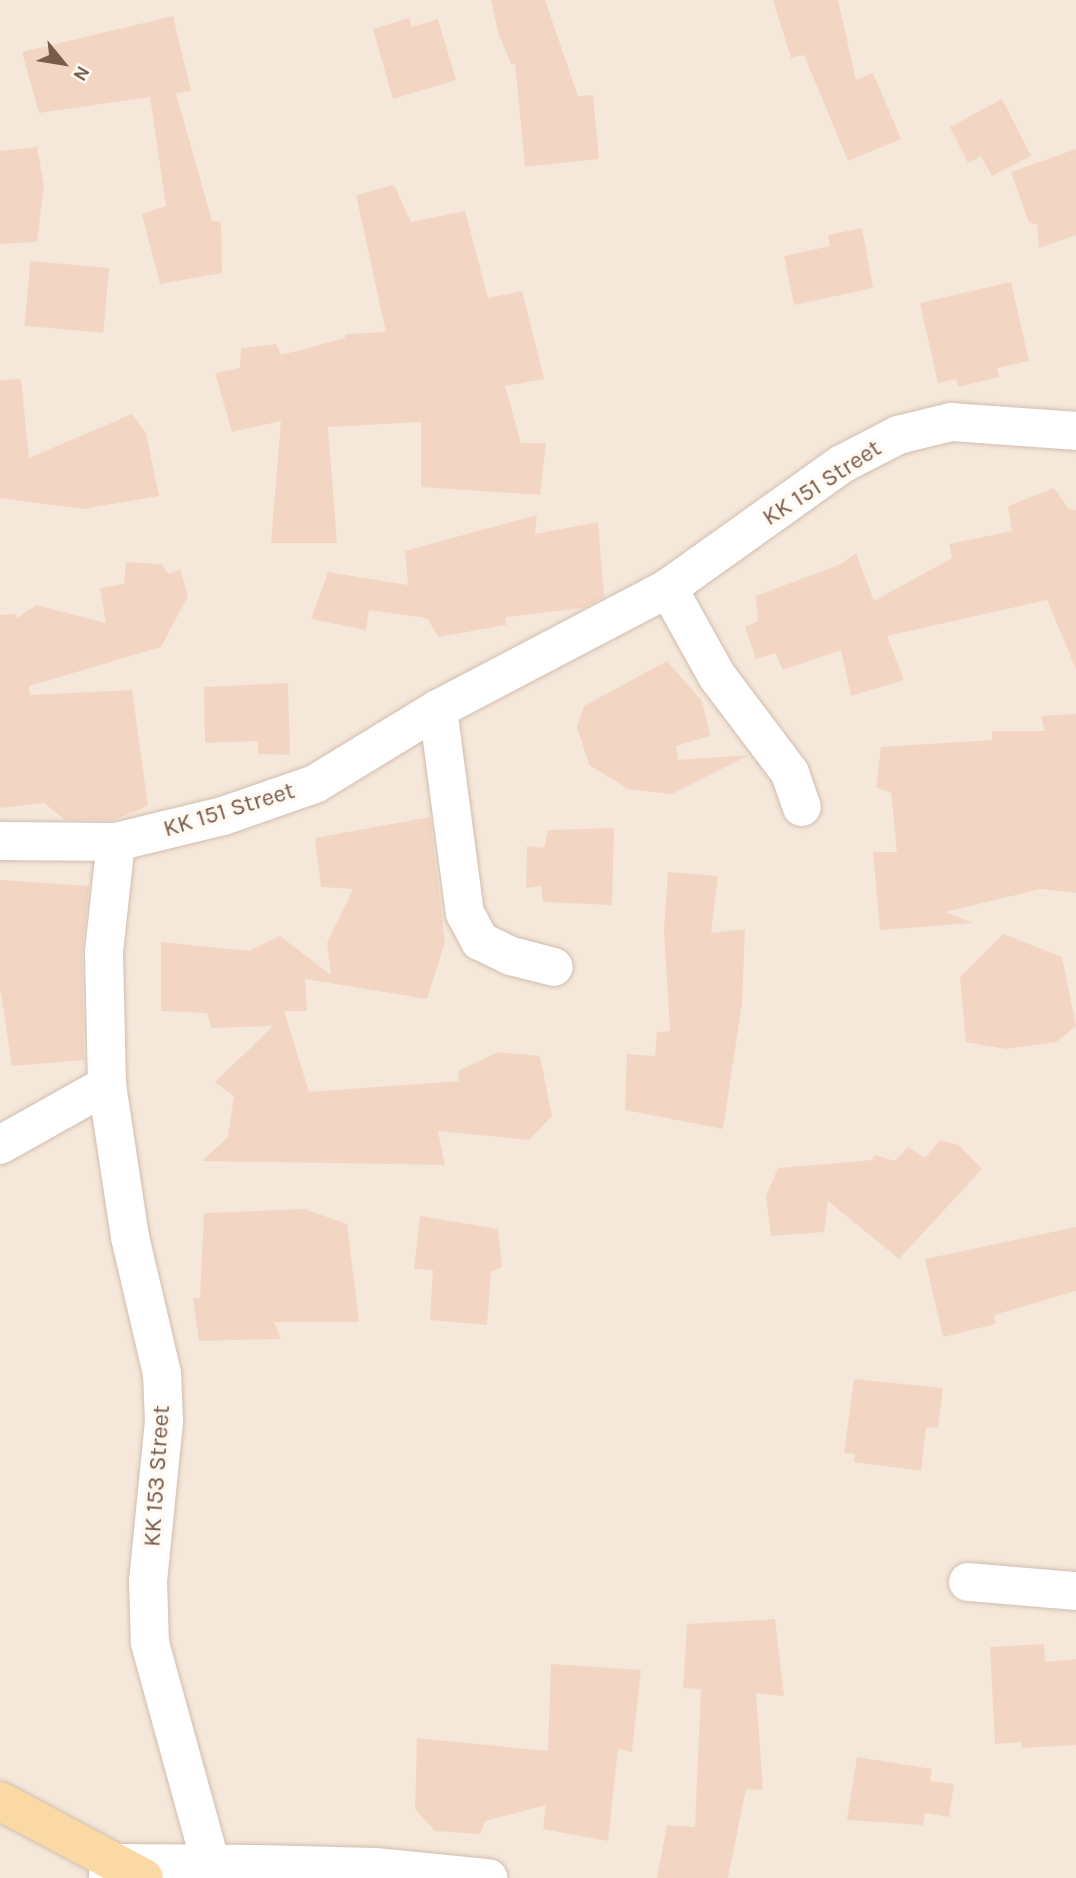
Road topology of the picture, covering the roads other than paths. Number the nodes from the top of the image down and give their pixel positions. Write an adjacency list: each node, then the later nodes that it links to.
1 (1076, 431): 2 (street, KK 151 Street)
2 (668, 588): 3 (street, KK 151 Street); 4 (street)
3 (438, 709): 6 (street, KK 151 Street); 7 (street)
4 (802, 807)
5 (0, 841): 6 (street, KK 151 Street)
6 (116, 842): 8 (street, KK 153 Street)
7 (554, 967)
8 (107, 1084): 9 (street); 13 (street, KK 153 Street)
9 (0, 1144)
10 (968, 1583): 11 (street)
11 (1076, 1591)
12 (0, 1801): 14 (main road)
13 (212, 1864): 14 (street); 15 (street)
14 (122, 1873)
15 (488, 1878)

